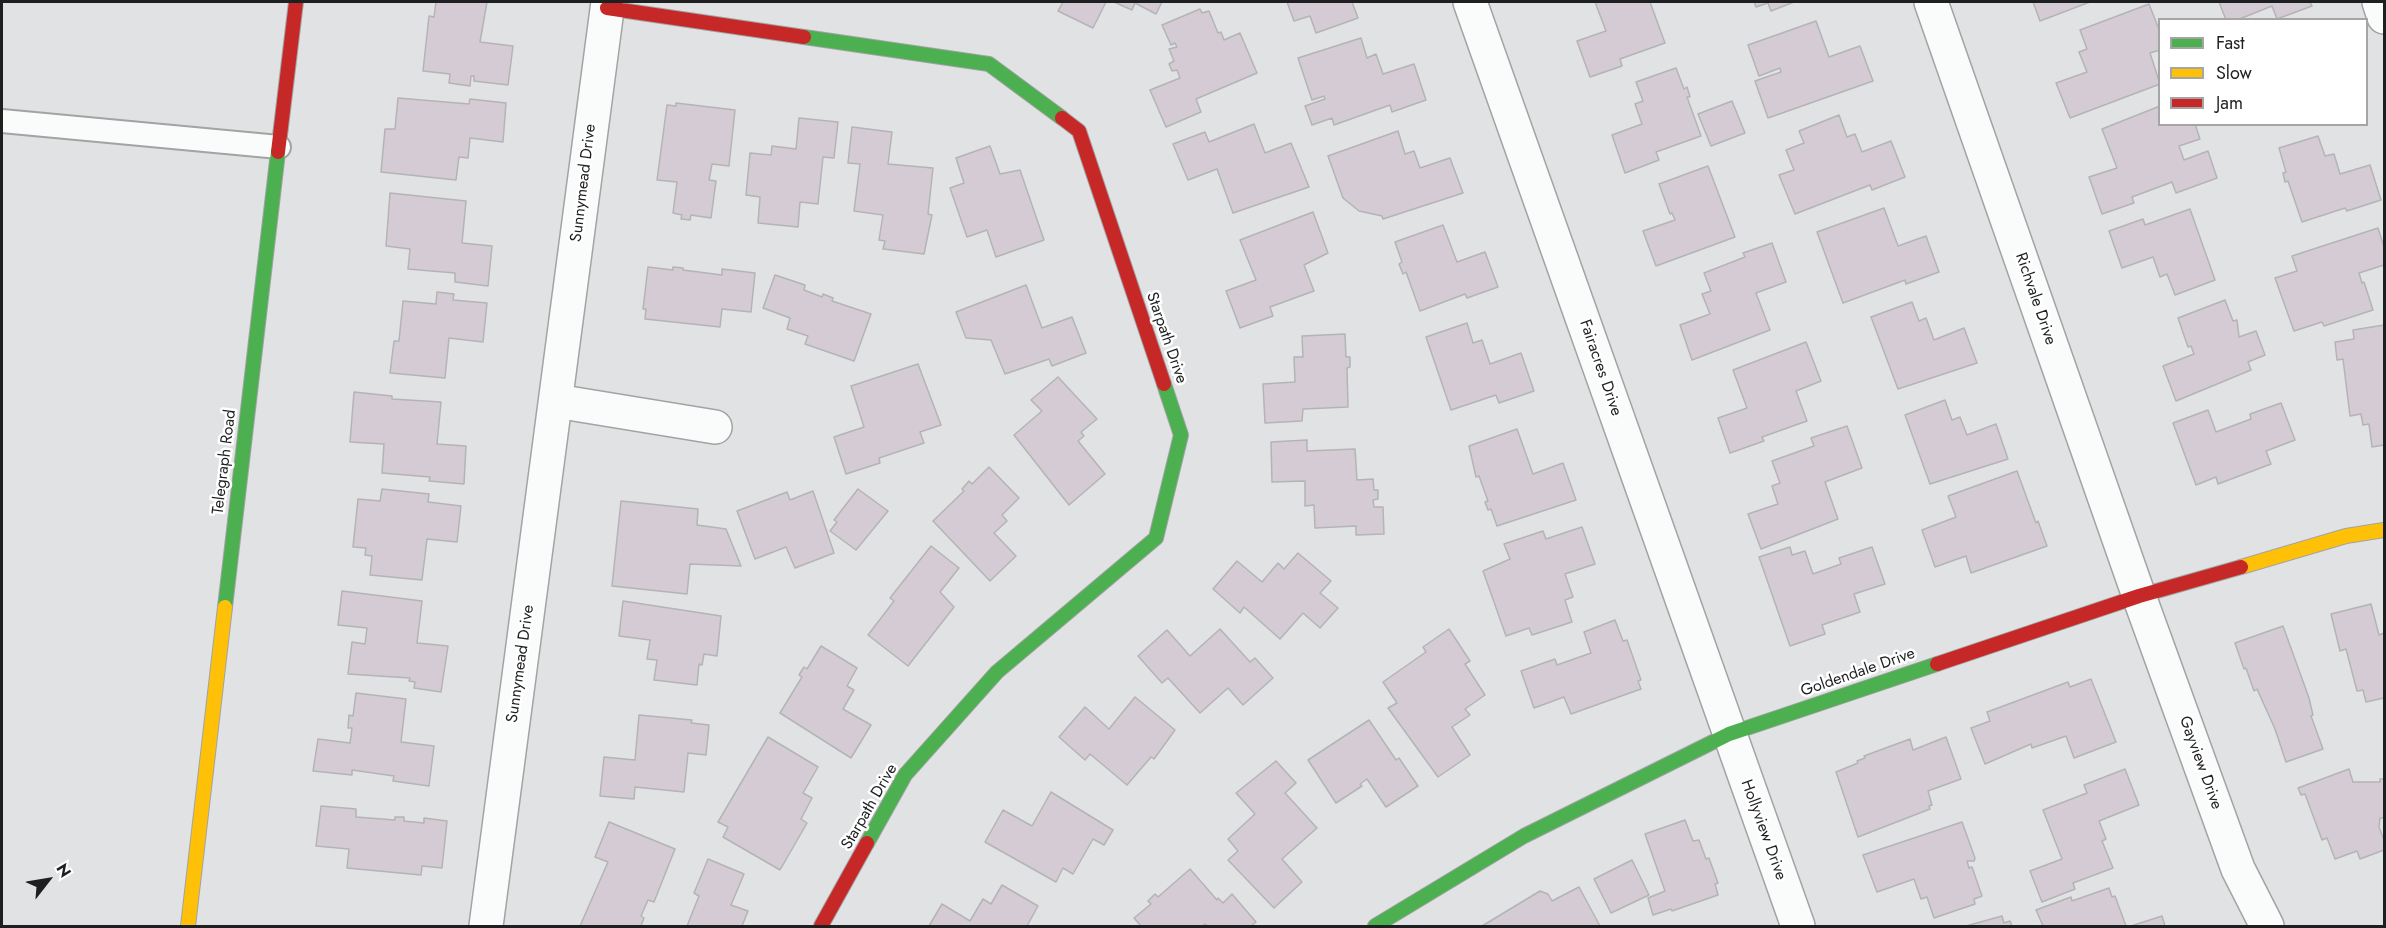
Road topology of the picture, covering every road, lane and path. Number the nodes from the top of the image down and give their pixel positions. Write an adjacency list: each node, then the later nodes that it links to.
1 (296, 2): 8 (street, Telegraph Road)
2 (1470, 2): 13 (street, Fairacres Drive)
3 (1931, 2): 12 (street, Richvale Drive)
4 (2379, 2): 6 (street)
5 (607, 5): 9 (street, Sunnymead Drive); 16 (street, Starpath Drive)
6 (2385, 17)
7 (2, 121): 8 (lane)
8 (279, 147): 14 (street, Telegraph Road)
9 (556, 401): 10 (street); 15 (street, Sunnymead Drive)
10 (715, 427)
11 (2385, 530): 12 (street, Goldendale Drive)
12 (2139, 596): 13 (street, Goldendale Drive); 19 (street, Gayview Drive)
13 (1729, 734): 17 (street, Goldendale Drive); 18 (street, Hollyview Drive)
14 (188, 927)
15 (486, 927)
16 (821, 927)
17 (1375, 927)
18 (1798, 927)
19 (2267, 927)

